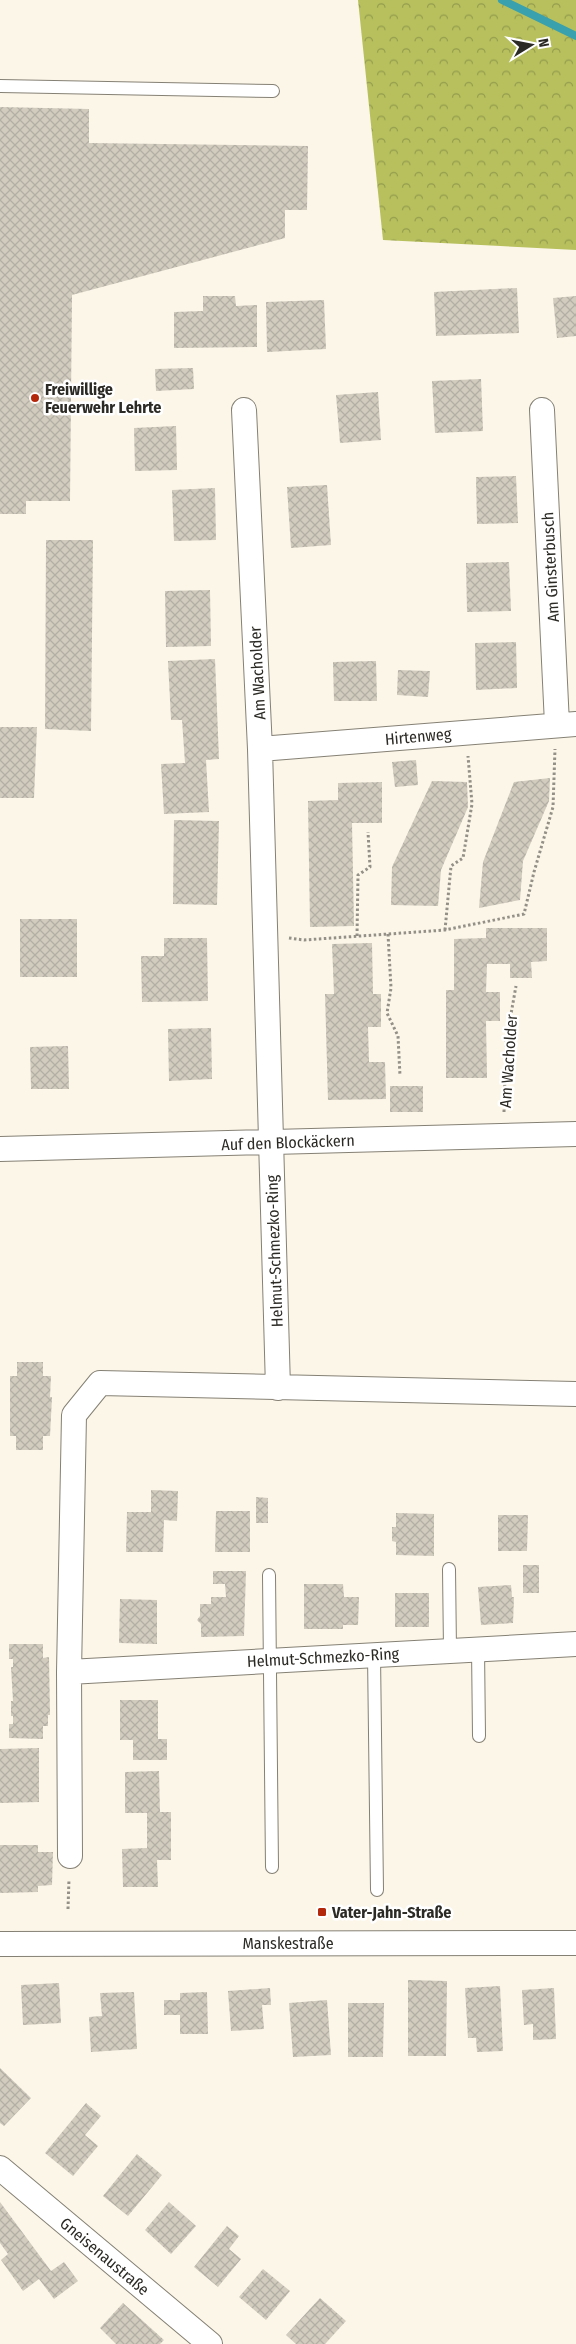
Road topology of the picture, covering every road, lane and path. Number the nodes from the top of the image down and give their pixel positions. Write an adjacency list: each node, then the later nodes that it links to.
1 (0, 86): 2 (lane)
2 (273, 91)
3 (244, 410): 7 (street, Am Wacholder)
4 (542, 410): 5 (street, Am Ginsterbusch)
5 (566, 724): 6 (street, Hirtenweg); 9 (path)
6 (466, 732): 7 (street, Hirtenweg); 9 (path)
7 (260, 749): 11 (street, Am Wacholder)
8 (368, 832): 12 (path)
9 (444, 930): 10 (path)
10 (388, 934): 12 (path); 14 (path)
11 (266, 936): 12 (path); 17 (street, Am Wacholder)
12 (357, 936)
13 (516, 986): 16 (path, Am Wacholder)
14 (400, 1076)
15 (576, 1134): 16 (street, Auf den Blockäckern)
16 (503, 1136): 17 (street, Auf den Blockäckern)
17 (271, 1143): 18 (street, Auf den Blockäckern); 19 (street, Helmut-Schmezko-Ring)
18 (0, 1149)
19 (278, 1388): 20 (street); 28 (street)
20 (576, 1394)
21 (449, 1570): 25 (lane)
22 (269, 1575): 27 (lane)
23 (576, 1644): 24 (street, Helmut-Schmezko-Ring)
24 (478, 1648): 25 (street, Helmut-Schmezko-Ring); 29 (lane)
25 (450, 1650): 26 (street, Helmut-Schmezko-Ring)
26 (374, 1655): 27 (street, Helmut-Schmezko-Ring); 32 (lane)
27 (268, 1660): 28 (street, Helmut-Schmezko-Ring); 31 (lane)
28 (69, 1672): 30 (street)
29 (479, 1736)
30 (70, 1856)
31 (272, 1867)
32 (377, 1890)
33 (576, 1943): 34 (street, Manskestraße)
34 (0, 1944)
35 (0, 2168): 36 (street, Gneisenaustraße)
36 (210, 2344)

